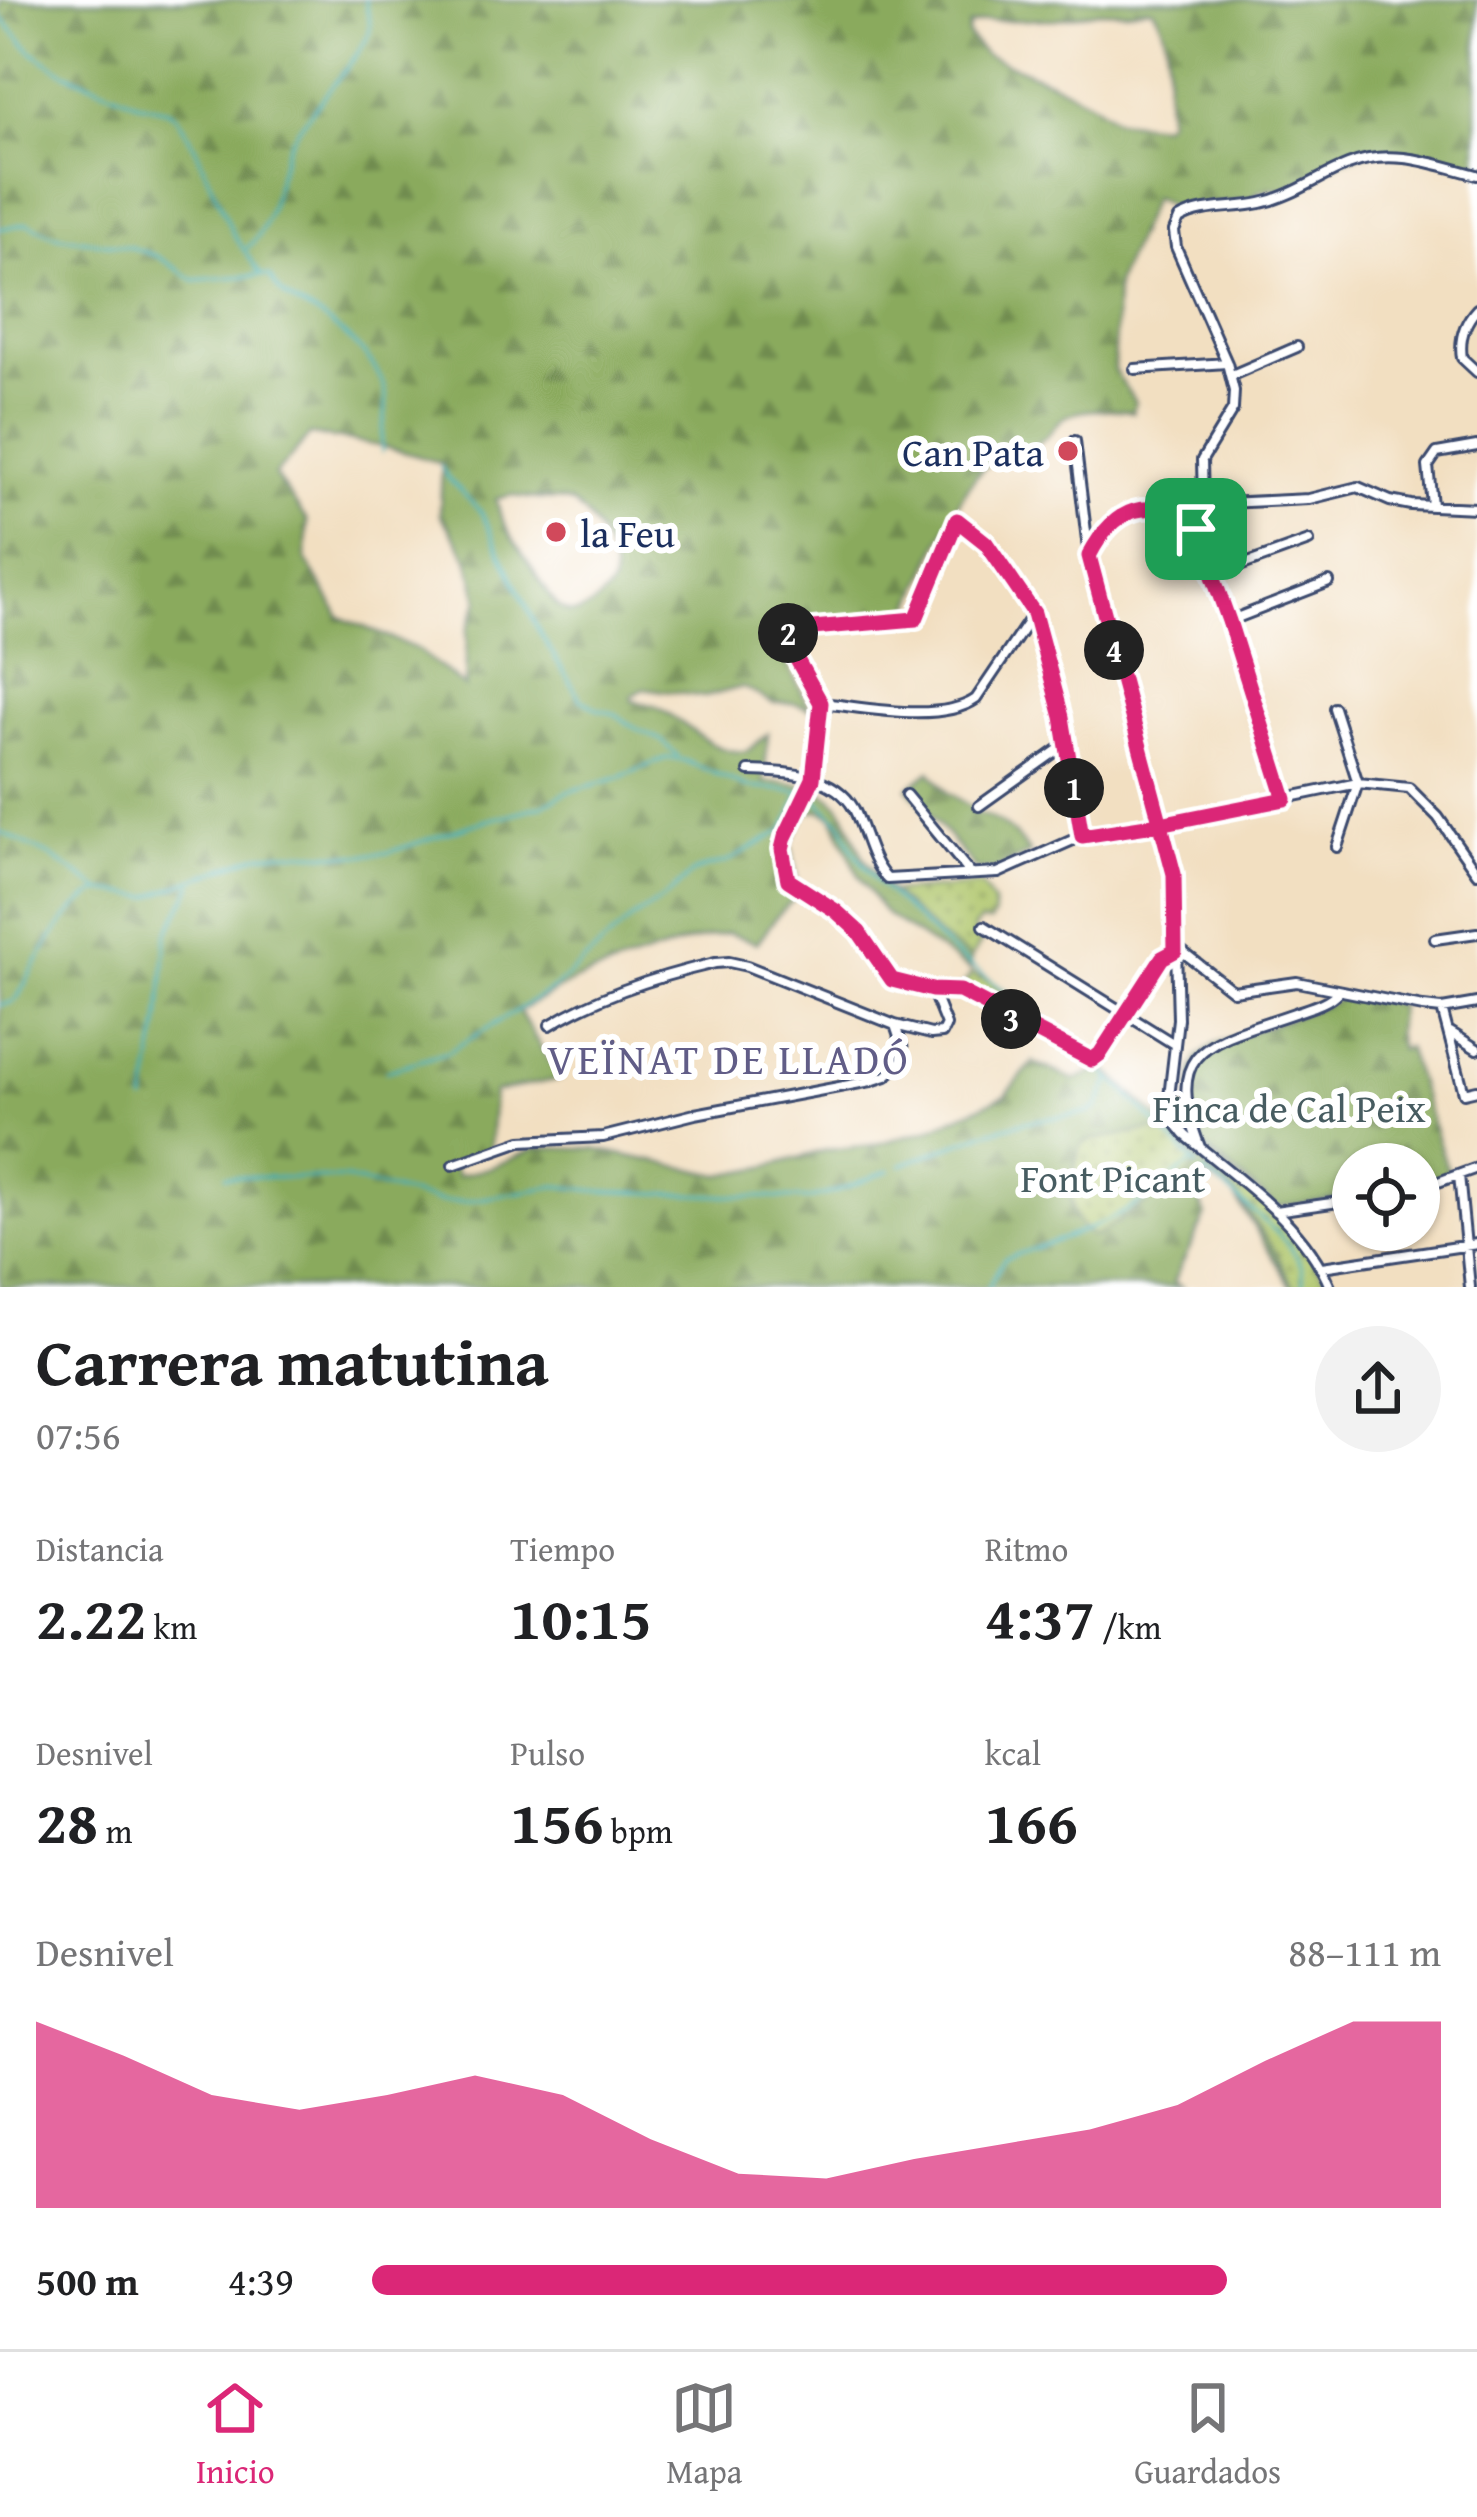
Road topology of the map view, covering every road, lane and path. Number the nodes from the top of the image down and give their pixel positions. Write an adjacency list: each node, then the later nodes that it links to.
1 (1477, 176): 4 (street)
2 (1477, 309): 6 (street)
3 (1297, 347): 7 (street)
4 (1228, 363): 5 (street); 7 (street)
5 (1135, 369)
6 (1477, 372)
7 (1232, 375): 10 (street)
8 (1075, 441): 15 (street)
9 (1477, 446): 11 (street)
10 (1203, 504): 11 (street); 13 (street)
11 (1432, 505): 12 (street)
12 (1477, 508)
13 (1196, 529): 15 (street); 16 (street)
14 (1310, 541): 16 (street)
15 (1089, 556): 29 (street)
16 (1212, 576): 19 (street)
17 (1329, 582): 19 (street)
18 (1034, 613): 20 (street); 20 (street); 22 (street)
19 (1229, 621): 27 (street)
20 (821, 703): 24 (street)
21 (1334, 708): 25 (street)
22 (1066, 743): 28 (street); 30 (street)
23 (749, 772): 24 (street)
24 (813, 779): 33 (street); 34 (street)
25 (1358, 783): 27 (street); 31 (street); 32 (street)
26 (906, 795): 33 (street)
27 (1285, 799): 29 (street)
28 (979, 806)
29 (1160, 824): 30 (street); 39 (street)
30 (1082, 836): 33 (street)
31 (1336, 847)
32 (1477, 873)
33 (972, 875)
34 (788, 880): 35 (street); 40 (street)
35 (776, 881)
36 (984, 926): 44 (street)
37 (1477, 933): 38 (street)
38 (1436, 939)
39 (1175, 951): 41 (street); 44 (street); 48 (street)
40 (932, 990): 44 (street); 46 (street)
41 (1340, 990): 43 (street); 51 (street)
42 (1477, 1003): 43 (street)
43 (1442, 1009): 47 (street)
44 (1126, 1013): 48 (street)
45 (550, 1025): 46 (street)
46 (895, 1025): 52 (street)
47 (1448, 1032): 49 (street); 50 (street)
48 (1174, 1044): 51 (street)
49 (1477, 1049)
50 (1477, 1090)
51 (1200, 1148): 57 (street)
52 (453, 1165)
53 (1477, 1168): 54 (street)
54 (1459, 1175): 55 (street); 58 (street)
55 (1440, 1182)
56 (1332, 1203): 57 (street)
57 (1276, 1211): 59 (street)
58 (1472, 1245): 59 (street); 61 (street)
59 (1322, 1268): 60 (street)
60 (1330, 1287)
61 (1470, 1287)

